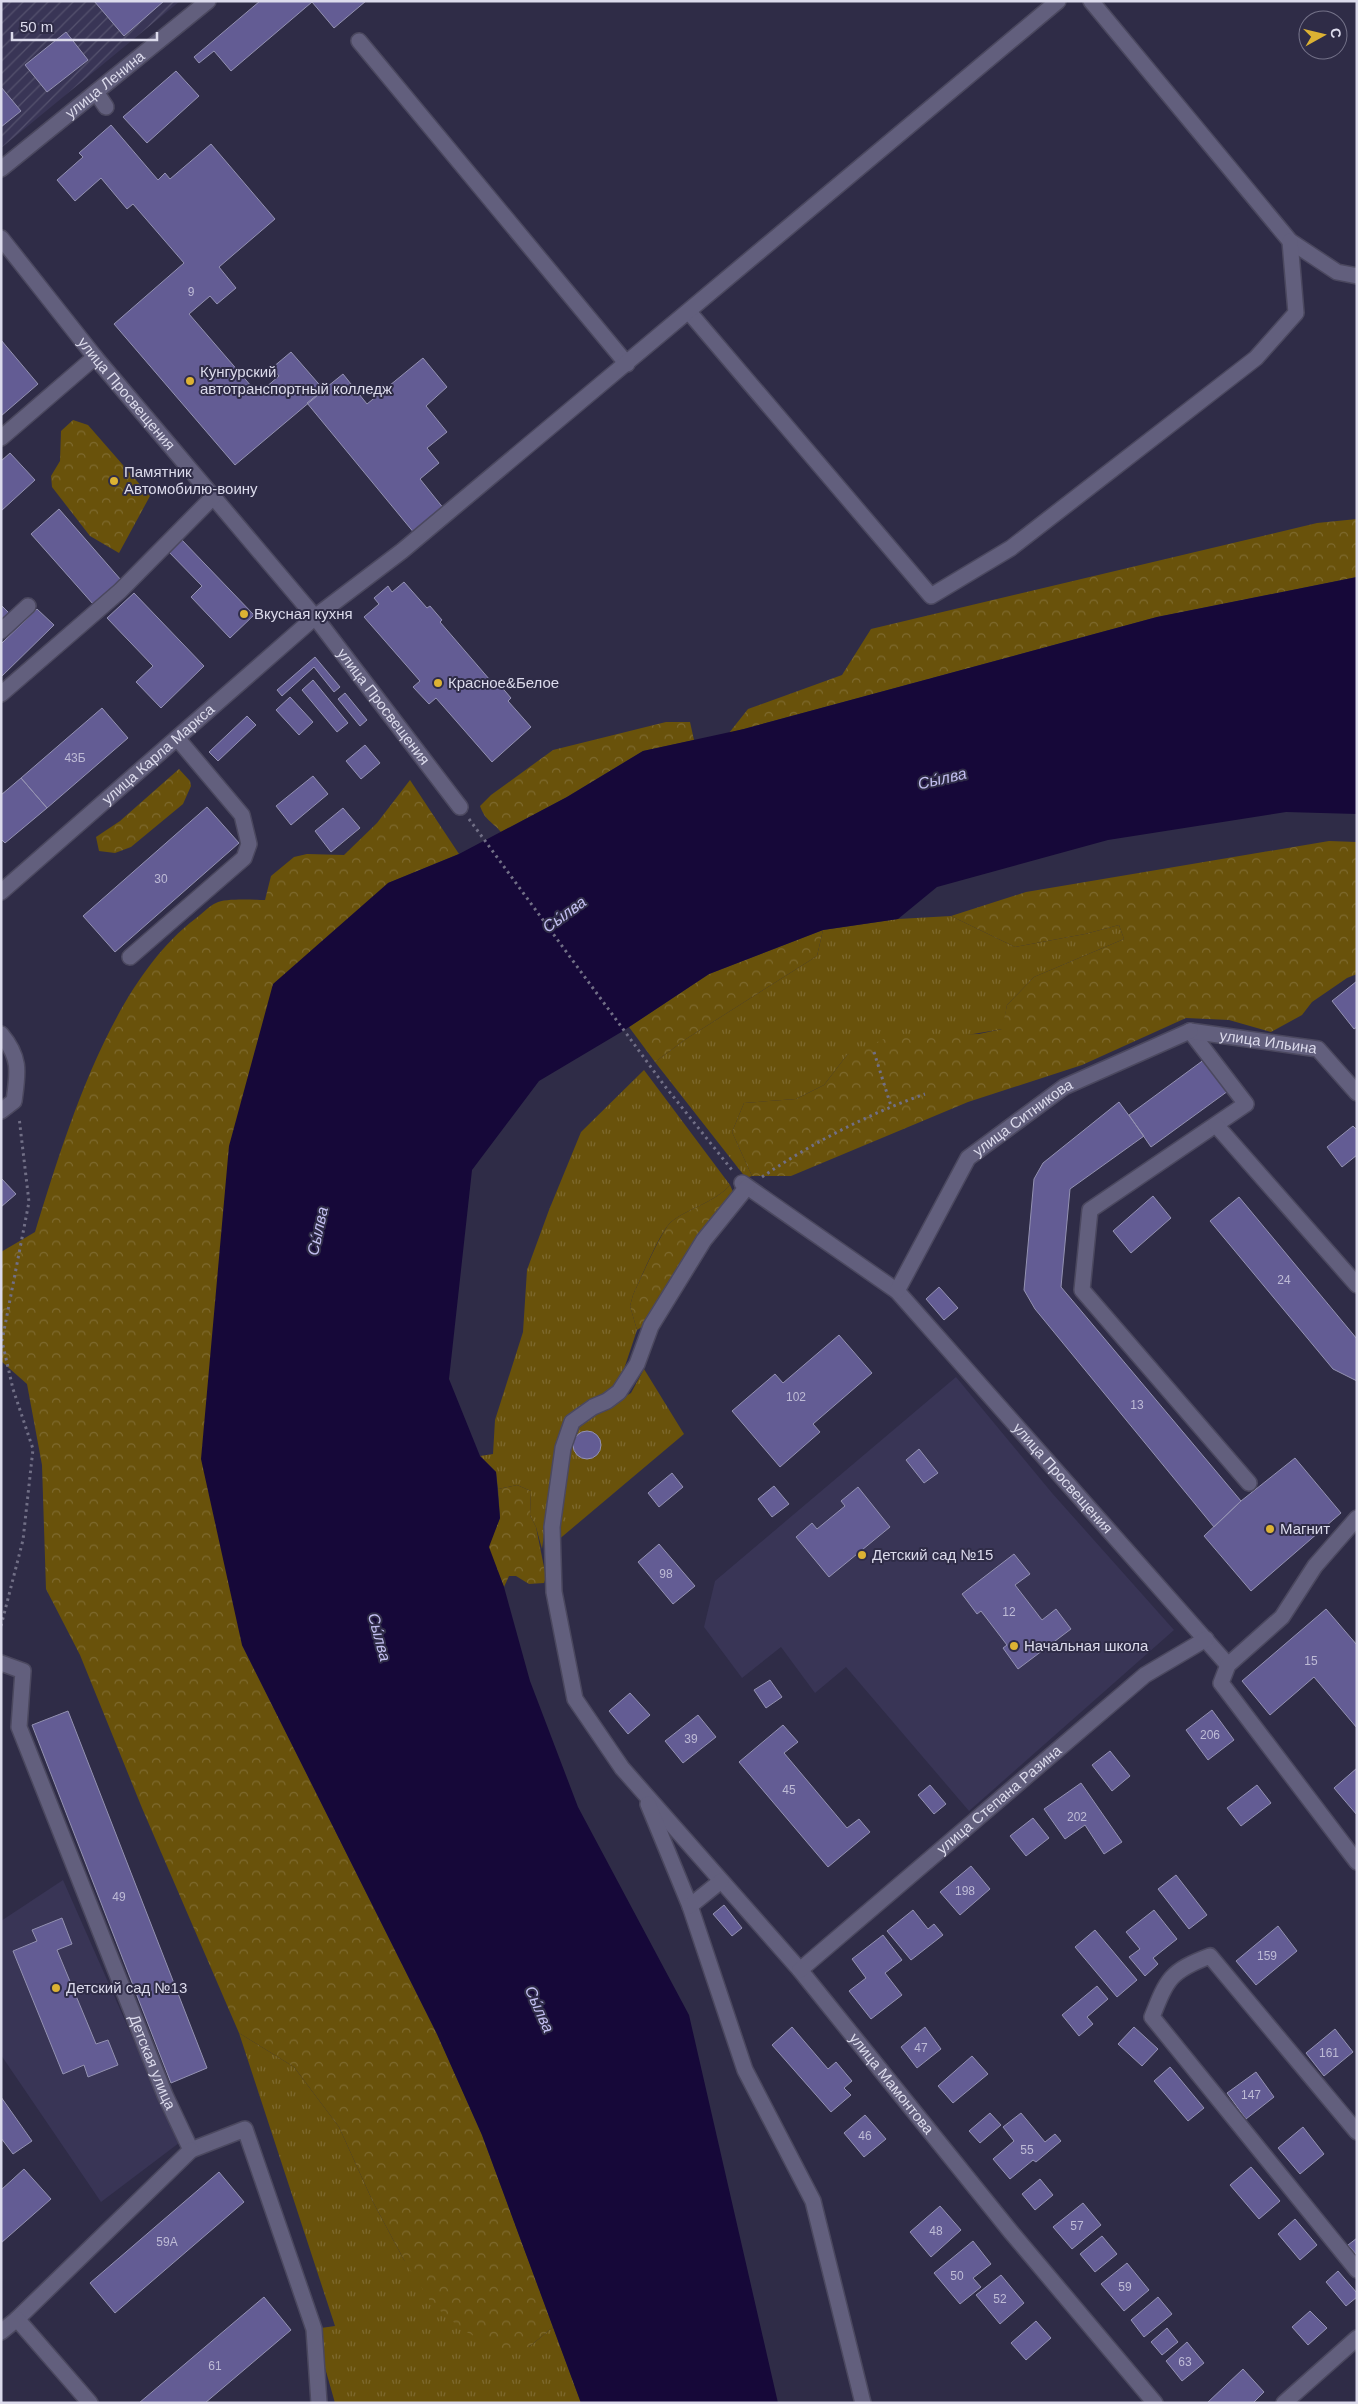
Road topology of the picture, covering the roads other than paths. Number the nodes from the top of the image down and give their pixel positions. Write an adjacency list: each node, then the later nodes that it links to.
1 (208, 1): 5 (street, улица Ленина)
2 (1058, 1): 11 (street, улица Карла Маркса)
3 (1090, 1): 9 (street)
4 (359, 41): 13 (street)
5 (96, 92): 6 (street); 7 (street, улица Ленина)
6 (106, 106)
7 (1, 169)
8 (1, 238): 12 (street, улица Просвещения)
9 (1290, 241): 10 (street); 11 (street)
10 (1357, 276)
11 (689, 312): 13 (street, улица Карла Маркса)
12 (95, 356): 14 (street); 15 (street, улица Просвещения)
13 (627, 364): 17 (street, улица Карла Маркса)
14 (1, 438)
15 (213, 497): 17 (street, улица Просвещения); 19 (street)
16 (28, 606): 18 (street)
17 (315, 617): 20 (street, улица Карла Маркса); 21 (street, улица Просвещения)
18 (1, 631)
19 (1, 694)
20 (177, 738): 22 (street, улица Карла Маркса); 23 (street)
21 (463, 811)
22 (1, 892)
23 (130, 957)
24 (1190, 1030): 26 (street, улица Ильина); 28 (street); 31 (street, улица Ситникова)
25 (1, 1034): 27 (street)
26 (1357, 1092)
27 (1, 1112)
28 (1216, 1125): 30 (street); 32 (street)
29 (744, 1185): 31 (street, улица Просвещения); 37 (street, улица Мамонтова)
30 (1357, 1285)
31 (897, 1291): 34 (street, улица Просвещения)
32 (1249, 1483)
33 (1357, 1518): 36 (street)
34 (1206, 1639): 36 (street, улица Просвещения); 41 (street, улица Степана Разина)
35 (1, 1663): 43 (street, Детская улица)
36 (1228, 1664): 38 (street)
37 (642, 1792): 39 (street, улица Мамонтова); 40 (street)
38 (1357, 1862)
39 (721, 1881): 40 (street); 41 (street, улица Мамонтова)
40 (690, 1906): 50 (street)
41 (800, 1970): 51 (street, улица Мамонтова)
42 (1357, 2132): 44 (street)
43 (190, 2150): 45 (street); 49 (street)
44 (1357, 2270)
45 (17, 2319): 46 (street); 48 (street)
46 (1, 2332)
47 (1357, 2338): 52 (street)
48 (90, 2403)
49 (319, 2403)
50 (863, 2403)
51 (1155, 2403)
52 (1284, 2403)

